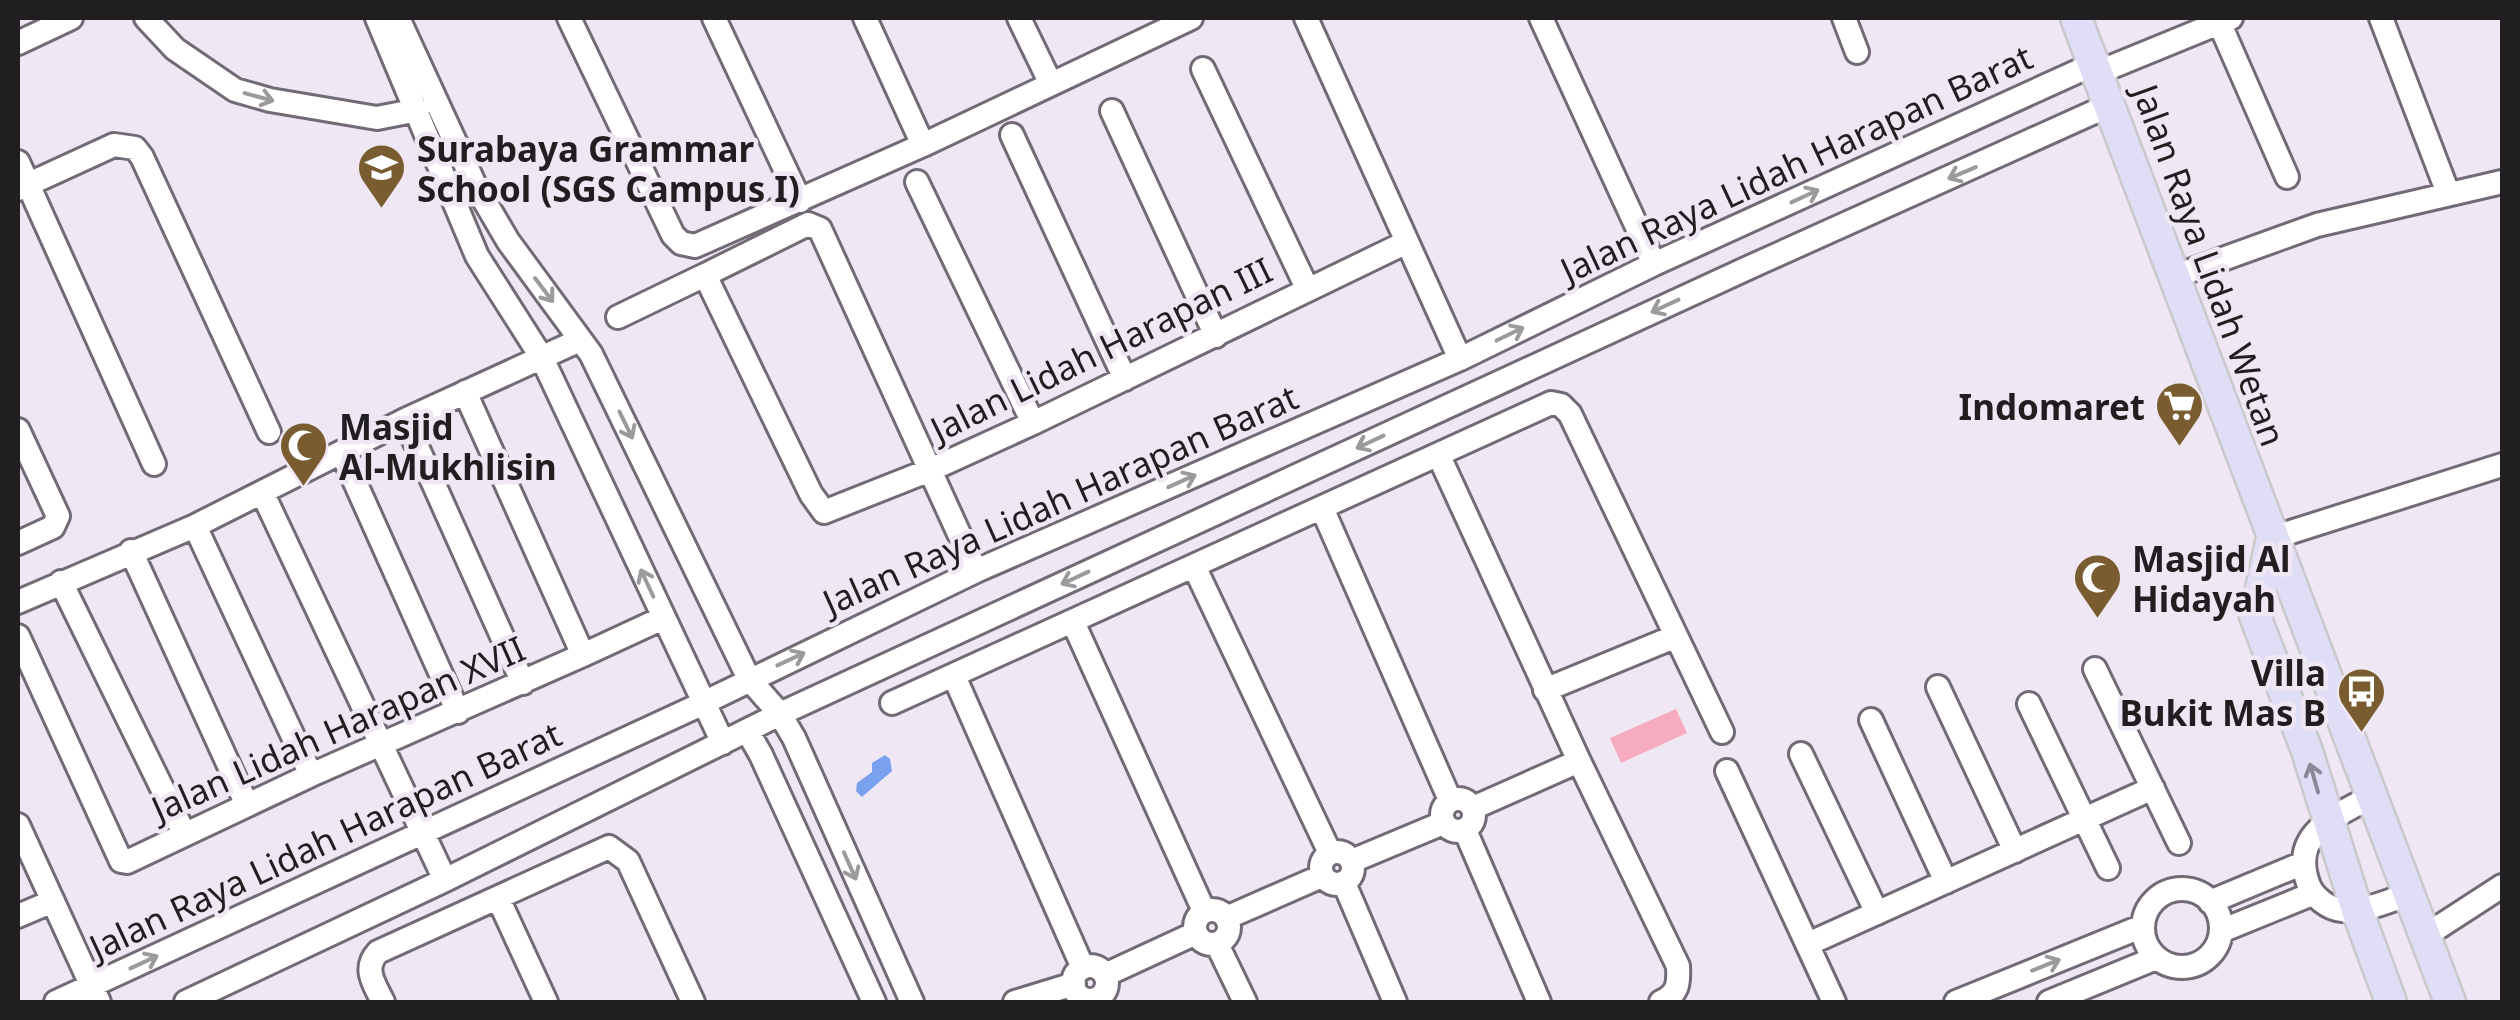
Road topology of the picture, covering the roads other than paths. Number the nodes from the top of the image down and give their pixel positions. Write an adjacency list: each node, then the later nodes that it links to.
1 (72, 18): 16 (street)
2 (146, 18): 23 (street, one-way to 23)
3 (378, 18): 23 (street)
4 (398, 18): 46 (street, one-way to 46)
5 (568, 18): 34 (street)
6 (714, 18): 34 (street)
7 (864, 18): 27 (street)
8 (1018, 18): 20 (street)
9 (1306, 18): 37 (street)
10 (1542, 18): 39 (street)
11 (1844, 18): 17 (street)
12 (2076, 18): 18 (main road, Jalan Raya Lidah Wetan)
13 (2381, 18): 33 (street)
14 (2225, 20): 18 (street, Jalan Raya Lidah Harapan Barat); 29 (street)
15 (1176, 21): 20 (street)
16 (18, 43)
17 (1857, 52)
18 (2096, 68): 21 (street, Jalan Raya Lidah Harapan Barat); 22 (main road, Jalan Raya Lidah Wetan)
19 (1203, 69): 43 (street)
20 (1052, 84): 27 (street)
21 (2039, 89): 25 (street); 35 (street, Jalan Raya Lidah Harapan Barat, one-way to 21)
22 (2112, 104): 25 (street); 42 (main road, Jalan Raya Lidah Wetan)
23 (418, 110): 47 (street)
24 (1112, 110): 45 (street)
25 (2056, 128): 38 (street, one-way to 38)
26 (1012, 135): 49 (street)
27 (922, 145): 34 (street)
28 (18, 162): 32 (street)
29 (2287, 177)
30 (918, 182): 52 (street)
31 (2502, 182): 33 (street)
32 (23, 187): 54 (street); 57 (street)
33 (2448, 193): 42 (street)
34 (800, 201)
35 (1764, 215): 36 (street, Jalan Raya Lidah Harapan Barat); 38 (street)
36 (1732, 229): 39 (street, Jalan Raya Lidah Harapan Barat); 40 (street)
37 (1407, 242): 43 (street, Jalan Lidah Harapan III); 48 (street)
38 (1782, 252): 40 (street)
39 (1654, 264): 48 (street, Jalan Raya Lidah Harapan Barat, one-way to 39)
40 (1750, 266): 85 (street, one-way to 85)
41 (705, 276): 44 (street); 59 (street, Jalan Lidah Harapan III); 59 (street)
42 (2174, 277): 63 (main road, Jalan Raya Lidah Wetan)
43 (1306, 288): 45 (street, Jalan Lidah Harapan III)
44 (618, 318)
45 (1216, 336): 49 (street, Jalan Lidah Harapan III)
46 (580, 340): 47 (street); 77 (street, one-way to 77)
47 (542, 358): 50 (street); 70 (street, one-way to 47)
48 (1460, 359): 67 (street, Jalan Raya Lidah Harapan Barat, one-way to 48)
49 (1125, 379): 52 (street, Jalan Lidah Harapan III)
50 (464, 392): 51 (street); 74 (street, Jalan Lidah Harapan XVII)
51 (405, 420): 55 (street); 78 (street)
52 (1033, 422): 59 (street, Jalan Lidah Harapan III)
53 (18, 430): 64 (street)
54 (269, 432)
55 (342, 452): 60 (street); 84 (street)
56 (1439, 456): 61 (street); 73 (street); 80 (street)
57 (154, 464)
58 (2502, 466): 63 (street)
59 (930, 470): 67 (street)
60 (262, 494): 62 (street); 91 (street)
61 (1322, 508): 66 (street); 100 (street)
62 (195, 526): 65 (street); 96 (street)
63 (2272, 538): 98 (main road, Jalan Raya Lidah Wetan); 103 (main road, one-way to 63)
64 (18, 544)
65 (131, 552): 68 (street); 99 (street)
66 (1194, 566): 71 (street); 111 (street)
67 (976, 572): 77 (street, Jalan Raya Lidah Harapan Barat, one-way to 67)
68 (62, 582): 69 (street); 106 (street)
69 (18, 602)
70 (663, 618): 74 (street, Jalan Lidah Harapan XVII); 81 (street)
71 (1073, 622): 76 (street); 124 (street)
72 (18, 636): 106 (street, Jalan Lidah Harapan XVII)
73 (1674, 637): 80 (street); 88 (street)
74 (583, 655): 78 (street, Jalan Lidah Harapan XVII)
75 (2096, 668): 97 (street)
76 (954, 676): 82 (street); 130 (street)
77 (750, 678): 81 (street, Jalan Raya Lidah Harapan Barat); 85 (street)
78 (523, 683): 84 (street, Jalan Lidah Harapan XVII)
79 (1938, 687): 109 (street)
80 (1546, 690): 94 (street)
81 (703, 703): 90 (street); 105 (street, Jalan Raya Lidah Harapan Barat)
82 (892, 703)
83 (2029, 704): 102 (street)
84 (458, 712): 91 (street, Jalan Lidah Harapan XVII)
85 (780, 714): 87 (street); 89 (street)
86 (1871, 720): 114 (street)
87 (748, 732): 90 (street); 92 (street)
88 (1722, 732)
89 (794, 738): 92 (street); 101 (street)
90 (723, 742): 113 (street)
91 (384, 745): 96 (street, Jalan Lidah Harapan XVII); 105 (street)
92 (761, 754): 107 (street)
93 (1801, 754): 122 (street)
94 (1579, 761): 100 (street); 143 (street)
95 (1726, 772): 128 (street)
96 (311, 776): 99 (street, Jalan Lidah Harapan XVII)
97 (2153, 788): 102 (street); 108 (street)
98 (2374, 795): 103 (street); 117 (main road, Jalan Raya Lidah Wetan)
99 (247, 804): 106 (street, Jalan Lidah Harapan XVII)
100 (1458, 815): 111 (street); 142 (street)
101 (830, 820): 107 (street); 138 (street, one-way to 138)
102 (2084, 820): 109 (street); 112 (street)
103 (2328, 822): 110 (street); 121 (main road)
104 (18, 825): 119 (street)
105 (423, 832): 113 (street); 131 (street, Jalan Raya Lidah Harapan Barat, one-way to 105)
106 (184, 833)
107 (797, 836): 137 (street)
108 (2179, 843)
109 (2015, 851): 114 (street)
110 (2301, 864): 116 (street); 120 (street)
111 (1337, 868): 124 (street); 141 (street)
112 (2108, 868)
113 (445, 880): 133 (street)
114 (1946, 882): 122 (street)
115 (2502, 886): 127 (street)
116 (2312, 894): 121 (street); 126 (street)
117 (2410, 894): 121 (street); 127 (main road, Jalan Raya Lidah Wetan)
118 (498, 898): 134 (street); 135 (street); 136 (street)
119 (52, 901): 123 (street); 131 (street)
120 (2210, 902): 125 (street); 126 (street)
121 (2356, 910): 147 (main road)
122 (1876, 914): 128 (street)
123 (18, 916)
124 (1211, 926): 130 (street); 140 (street)
125 (2143, 926): 129 (street); 145 (street, one-way to 125)
126 (2221, 931): 129 (street)
127 (2425, 936): 148 (main road, Jalan Raya Lidah Wetan)
128 (1808, 944): 144 (street)
129 (2156, 958): 146 (street)
130 (1086, 990): 139 (street)
131 (96, 994): 132 (street, Jalan Raya Lidah Harapan Barat)
132 (56, 1002)
133 (186, 1002)
134 (383, 1002)
135 (546, 1002)
136 (693, 1002)
137 (874, 1002)
138 (912, 1002)
139 (1015, 1002)
140 (1244, 1002)
141 (1395, 1002)
142 (1540, 1002)
143 (1661, 1002)
144 (1834, 1002)
145 (1956, 1002)
146 (2049, 1002)
147 (2390, 1002)
148 (2450, 1002)

